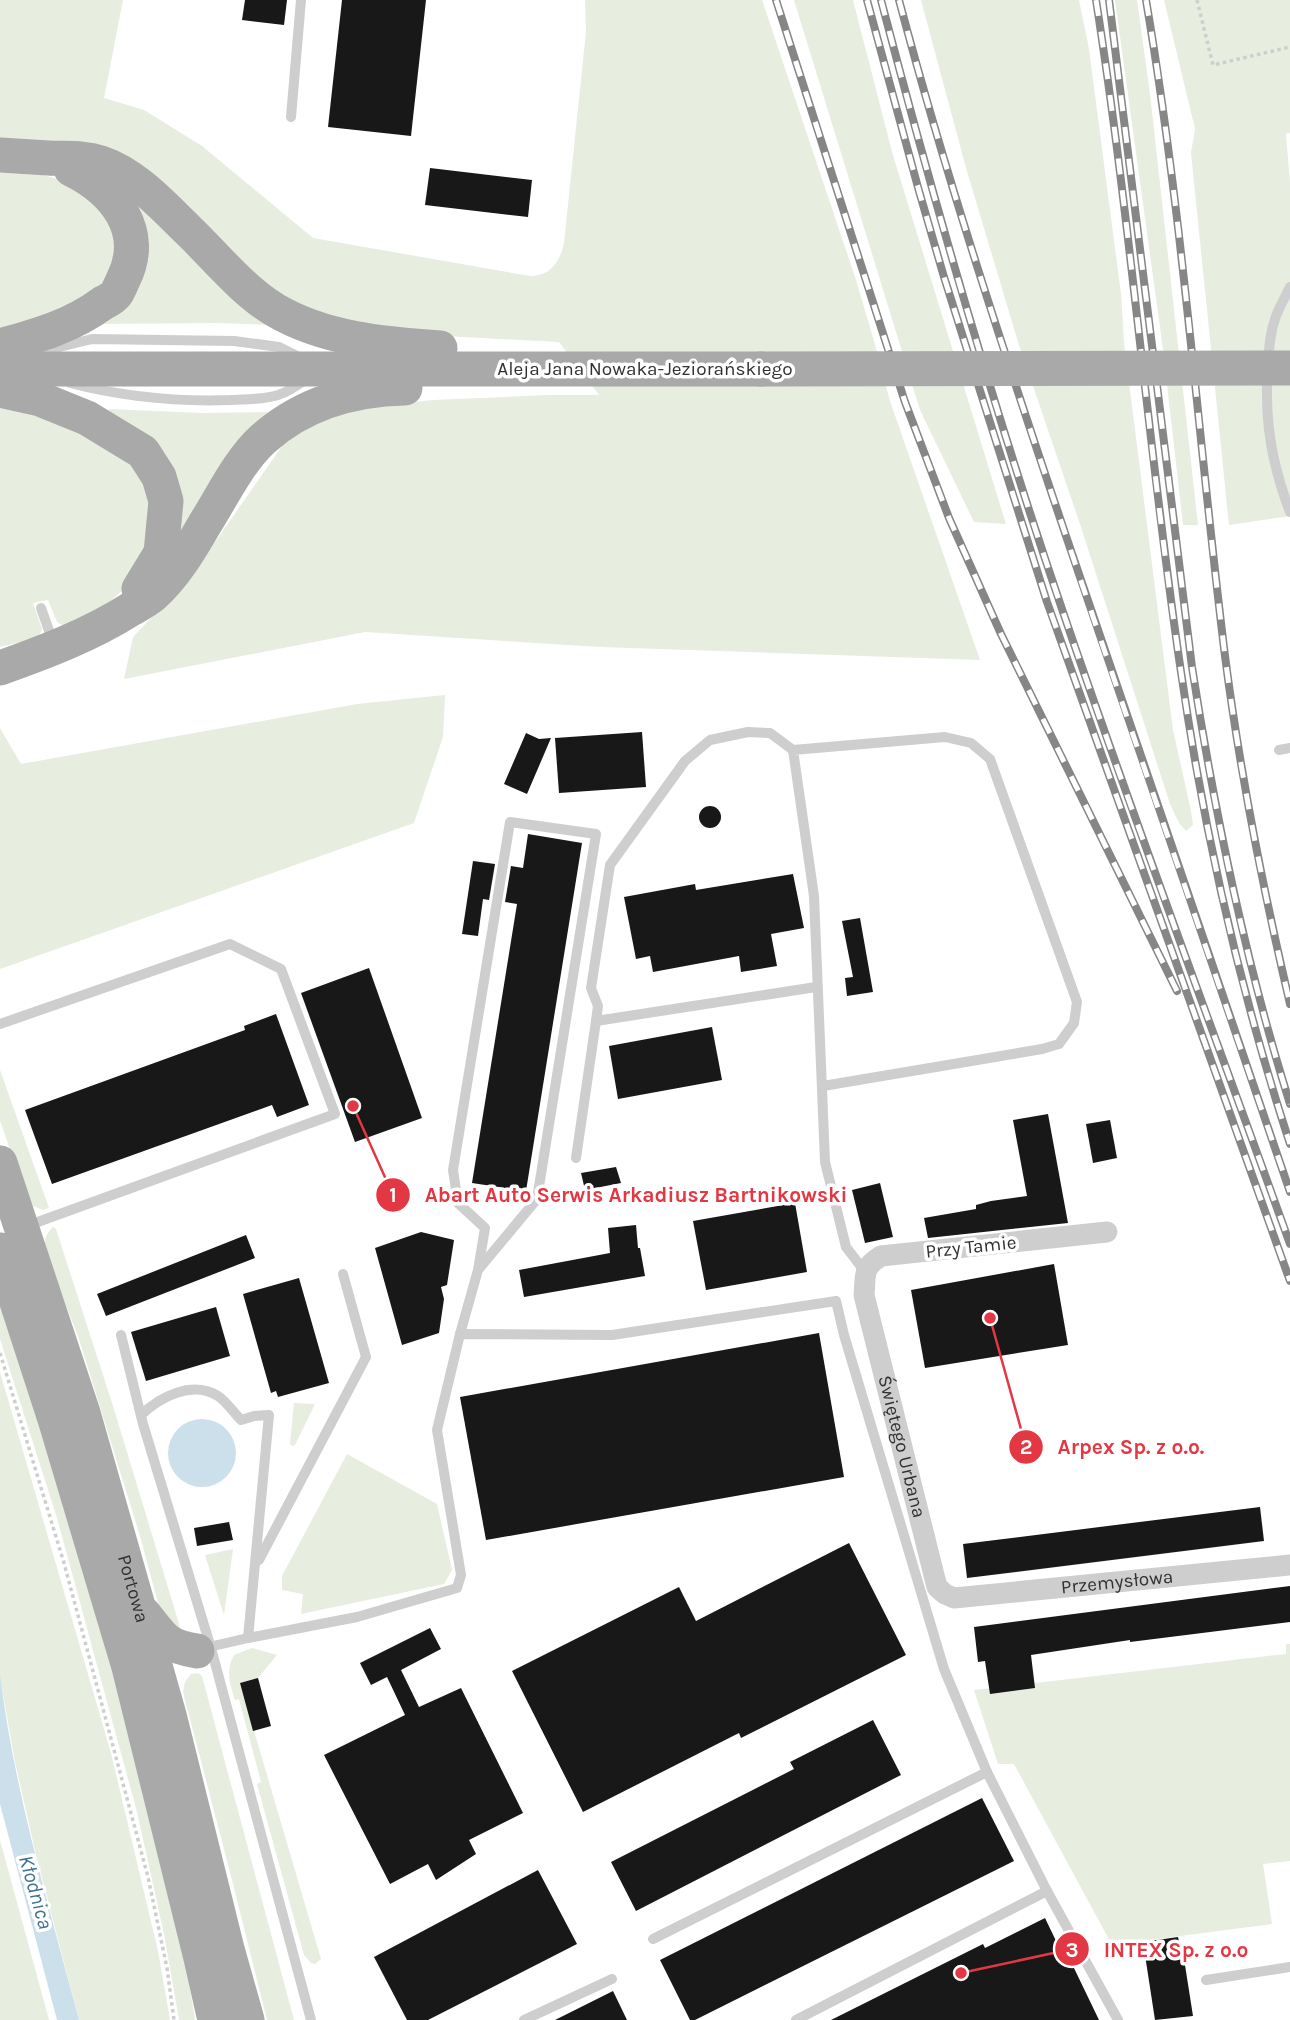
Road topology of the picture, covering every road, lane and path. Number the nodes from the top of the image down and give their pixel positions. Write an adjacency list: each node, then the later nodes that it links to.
1 (301, 0): 4 (lane)
2 (1197, 0): 3 (path)
3 (1290, 47)
4 (291, 117)
5 (0, 155): 6 (main road)
6 (49, 158): 8 (main road); 9 (main road)
7 (1290, 287): 11 (lane)
8 (4, 368): 9 (main road, Aleja Jana Nowaka-Jeziorańskiego); 13 (main road)
9 (571, 368): 10 (main road, Aleja Jana Nowaka-Jeziorańskiego, bridge); 13 (main road)
10 (1290, 369)
11 (1290, 512)
12 (41, 608): 14 (lane)
13 (122, 615): 14 (main road)
14 (55, 648): 15 (main road)
15 (0, 668)
16 (793, 750): 17 (lane); 18 (lane); 20 (lane)
17 (816, 987): 18 (lane); 20 (lane)
18 (596, 1021): 21 (lane)
19 (0, 1024): 24 (lane)
20 (823, 1086): 26 (lane)
21 (576, 1158)
22 (0, 1163): 24 (main road, Portowa)
23 (1107, 1233): 26 (street, Przy Tamie)
24 (11, 1239): 35 (main road, Portowa); 46 (main road, Portowa)
25 (478, 1270): 25 (lane); 28 (lane)
26 (866, 1273): 34 (street, Świętego Urbana)
27 (343, 1274): 33 (lane)
28 (460, 1334): 36 (lane); 39 (lane)
29 (121, 1335): 31 (lane)
30 (0, 1353): 45 (path)
31 (141, 1415): 33 (lane); 37 (lane)
32 (1290, 1565): 34 (street, Przemysłowa)
33 (256, 1566): 36 (lane)
34 (945, 1594)
35 (138, 1605): 37 (main road); 38 (main road, Portowa)
36 (248, 1638): 37 (lane)
37 (204, 1649): 38 (main road); 48 (lane)
38 (169, 1715): 47 (main road, Portowa)
39 (987, 1772): 40 (lane); 41 (lane)
40 (1047, 1891): 50 (lane); 51 (lane)
41 (653, 1939)
42 (1290, 1967): 44 (lane)
43 (612, 1979): 49 (lane)
44 (1206, 1980)
45 (174, 2020)
46 (215, 2020)
47 (247, 2020)
48 (311, 2020)
49 (524, 2020)
50 (796, 2020)
51 (1118, 2020)

